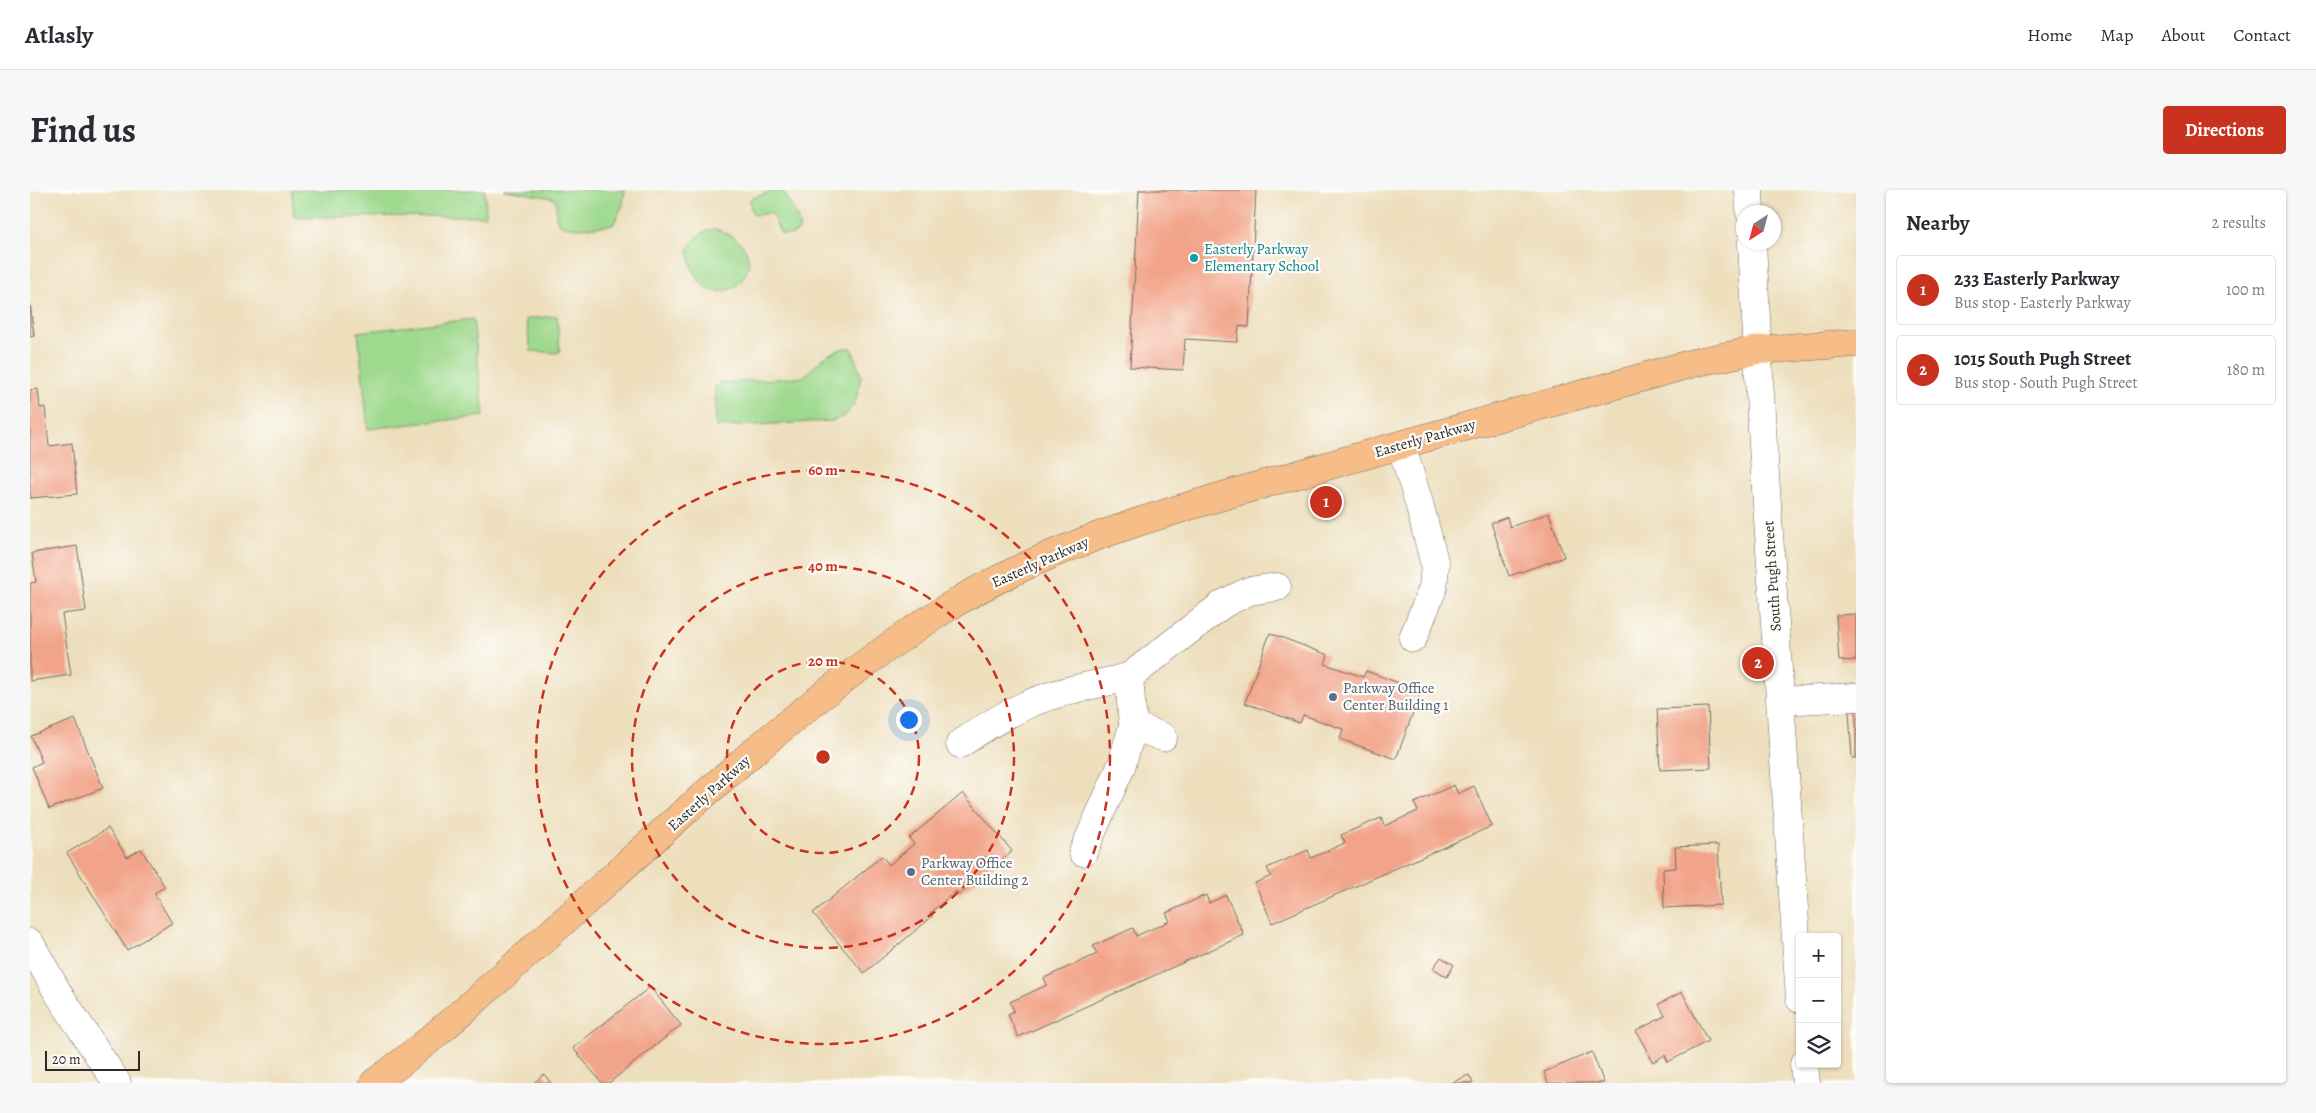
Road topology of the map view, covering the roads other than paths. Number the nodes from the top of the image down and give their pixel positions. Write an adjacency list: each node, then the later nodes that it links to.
1 (1749, 190): 2 (street)
2 (1750, 205)
3 (1752, 250): 5 (street, South Pugh Street)
4 (1856, 343): 5 (main road, Easterly Parkway)
5 (1758, 350): 6 (main road, Easterly Parkway); 11 (street, South Pugh Street)
6 (1400, 445): 8 (street); 20 (main road, Easterly Parkway)
7 (1277, 587): 9 (street)
8 (1413, 638)
9 (1129, 677): 12 (street); 14 (street)
10 (1856, 697): 11 (street)
11 (1781, 701): 17 (street, South Pugh Street)
12 (1133, 726): 13 (street); 15 (street)
13 (1163, 737)
14 (960, 744)
15 (1083, 852)
16 (30, 943): 19 (street)
17 (1799, 978)
18 (1804, 1068): 21 (street)
19 (117, 1083)
20 (374, 1083)
21 (1806, 1083)

